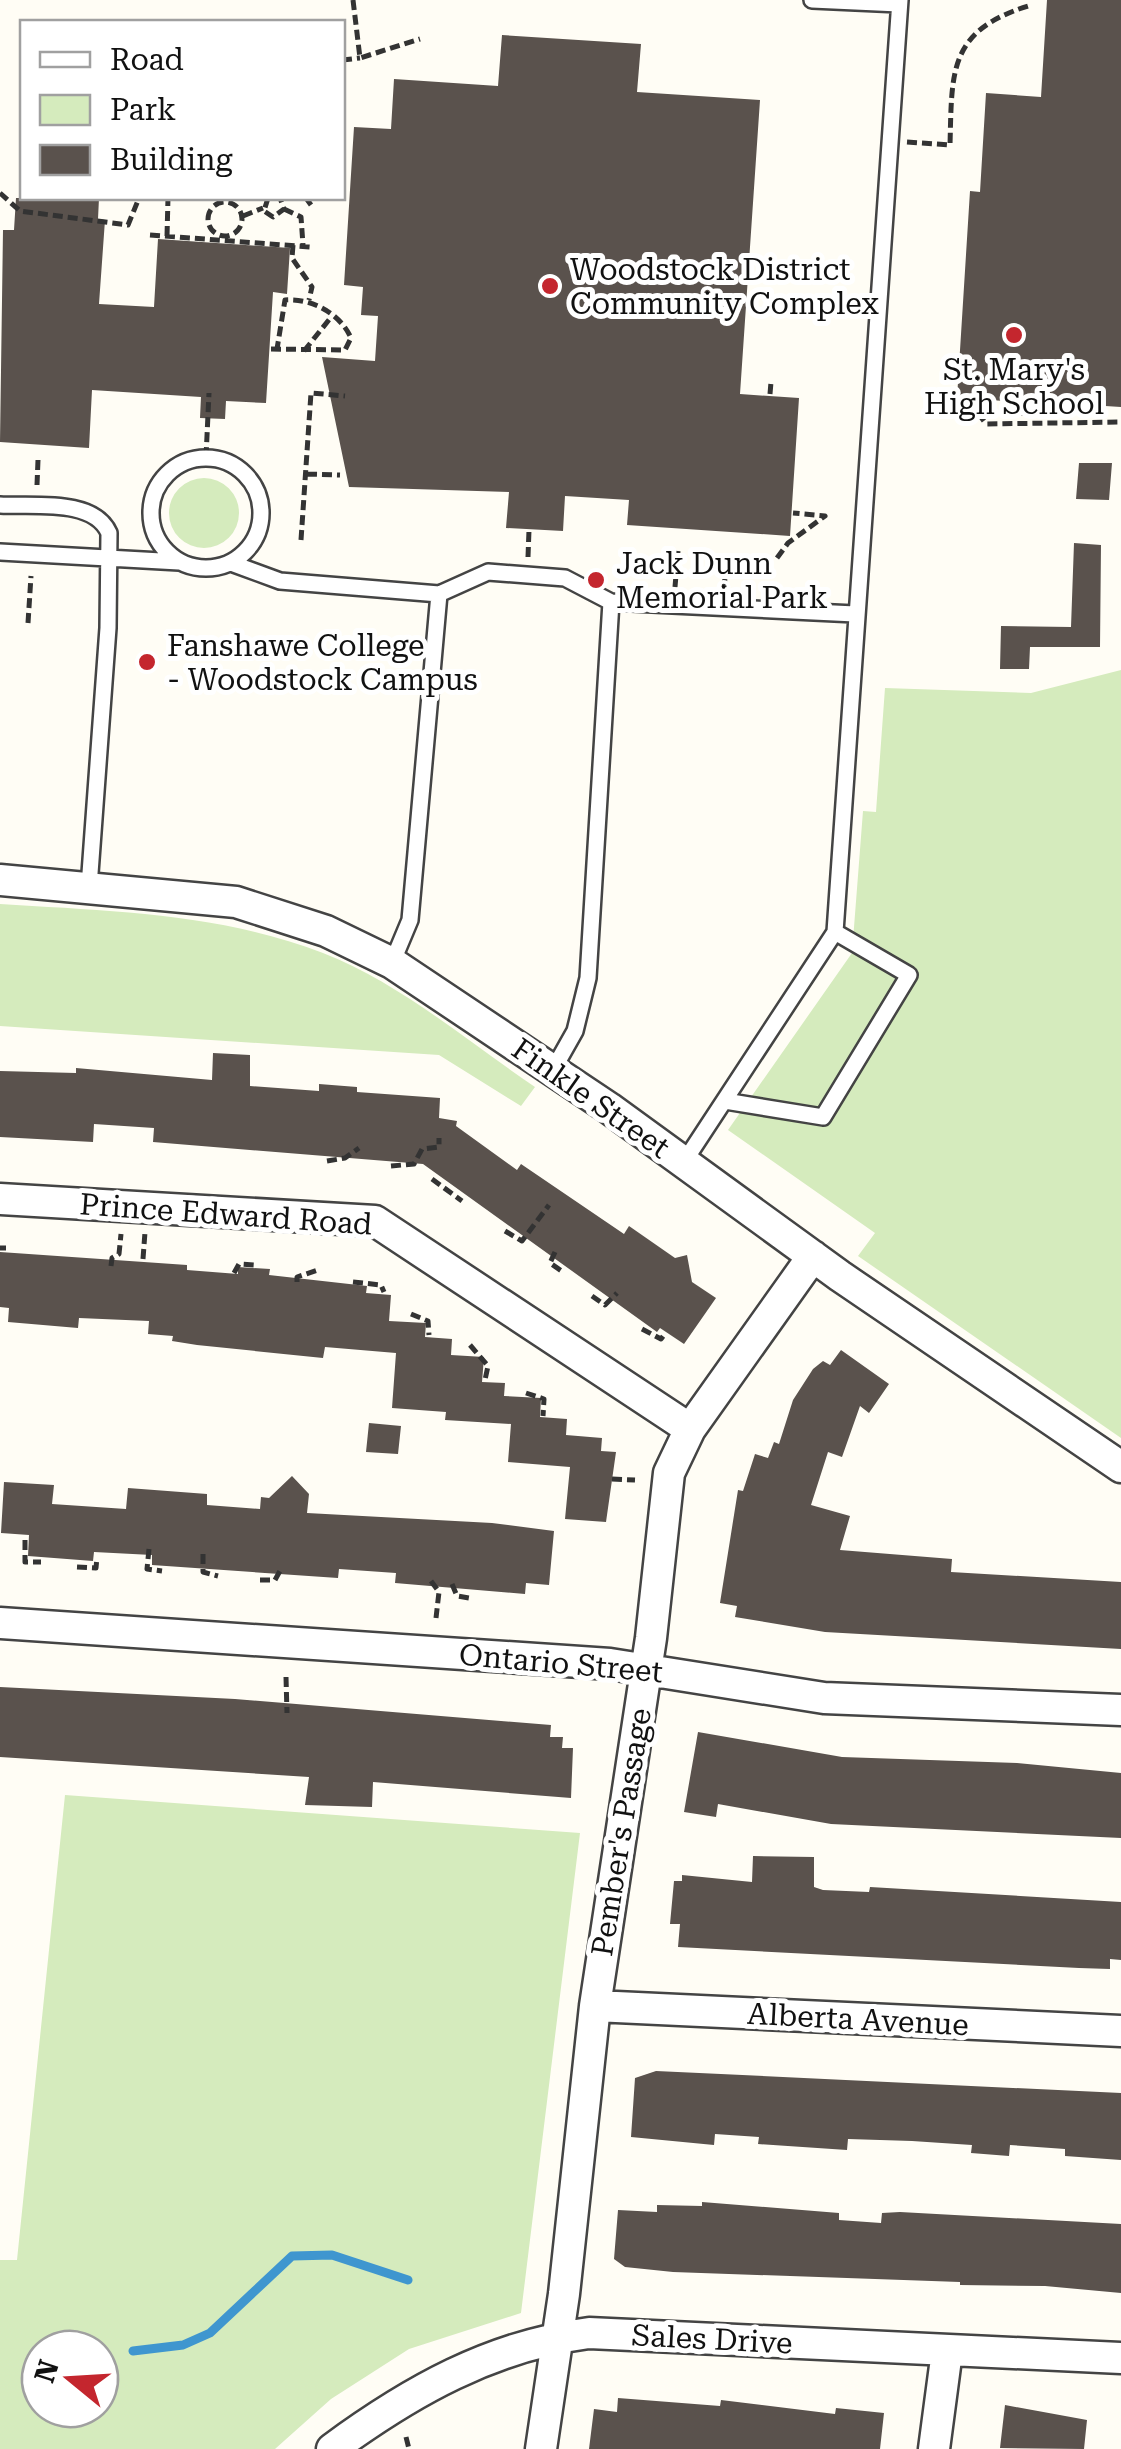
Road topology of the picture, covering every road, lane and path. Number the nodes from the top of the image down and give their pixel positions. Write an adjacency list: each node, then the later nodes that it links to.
1 (353, 0): 6 (path)
2 (812, 0): 3 (lane)
3 (900, 2): 8 (lane)
4 (1028, 6): 8 (path)
5 (420, 39): 6 (path)
6 (360, 58): 7 (path)
7 (345, 60)
8 (890, 141): 51 (lane)
9 (0, 193): 10 (path)
10 (138, 200)
11 (168, 200): 23 (path)
12 (213, 200): 17 (path)
13 (267, 200): 19 (path)
14 (281, 200): 20 (path)
15 (307, 200): 18 (path)
16 (233, 201): 17 (path); 21 (path)
17 (216, 205): 21 (path)
18 (311, 205)
19 (263, 208): 20 (path); 21 (path)
20 (284, 210): 24 (path)
21 (242, 216)
22 (150, 234): 23 (path)
23 (167, 236): 24 (path)
24 (293, 245): 25 (path)
25 (309, 300): 26 (path); 27 (path)
26 (332, 316): 27 (path); 27 (path)
27 (304, 351)
28 (770, 382): 30 (path)
29 (209, 393): 34 (path)
30 (770, 394)
31 (345, 396): 35 (path)
32 (978, 413): 33 (path)
33 (1121, 422)
34 (206, 458): 45 (lane); 46 (lane)
35 (307, 474): 36 (path); 39 (path)
36 (340, 475)
37 (0, 505): 44 (lane)
38 (793, 513): 43 (path)
39 (301, 540)
40 (678, 551): 49 (path)
41 (0, 552): 44 (lane)
42 (728, 554): 50 (path)
43 (777, 558)
44 (111, 559): 45 (lane); 53 (lane)
45 (179, 562): 46 (lane)
46 (231, 563): 47 (lane)
47 (439, 594): 48 (lane); 55 (lane)
48 (611, 602): 49 (lane); 56 (lane)
49 (674, 605): 50 (lane)
50 (723, 607): 51 (lane)
51 (856, 614): 54 (lane)
52 (0, 880): 53 (street, Finkle Street)
53 (89, 887): 55 (street, Finkle Street)
54 (835, 932): 57 (lane); 57 (lane)
55 (392, 962): 56 (street, Finkle Street)
56 (552, 1070): 61 (street, Finkle Street)
57 (725, 1101): 61 (lane)
58 (440, 1138): 62 (path)
59 (359, 1148): 60 (path)
60 (327, 1161)
61 (684, 1162): 70 (street, Finkle Street)
62 (391, 1166)
63 (432, 1178): 65 (path)
64 (0, 1199): 67 (street, Prince Edward Road)
65 (462, 1201)
66 (549, 1205): 68 (path)
67 (123, 1206): 72 (path); 89 (street, Prince Edward Road)
68 (505, 1231)
69 (556, 1252): 74 (path)
70 (812, 1256): 89 (street, Pember's Passage); 90 (street, Finkle Street)
71 (254, 1264): 75 (path)
72 (111, 1266)
73 (318, 1270): 76 (path)
74 (563, 1272)
75 (234, 1274)
76 (297, 1282)
77 (353, 1282): 78 (path)
78 (384, 1292)
79 (617, 1294): 80 (path)
80 (592, 1296)
81 (411, 1314): 84 (path)
82 (642, 1329): 83 (path)
83 (664, 1334)
84 (428, 1335)
85 (470, 1345): 86 (path)
86 (485, 1380)
87 (526, 1393): 88 (path)
88 (543, 1416)
89 (690, 1428): 108 (street, Pember's Passage)
90 (1121, 1467)
91 (612, 1479): 92 (path)
92 (636, 1480)
93 (25, 1540): 97 (path)
94 (149, 1549): 100 (path)
95 (203, 1554): 101 (path)
96 (96, 1557): 98 (path)
97 (41, 1562)
98 (77, 1567)
99 (282, 1569): 102 (path)
100 (162, 1572)
101 (218, 1576)
102 (260, 1580)
103 (431, 1581): 106 (path)
104 (452, 1584): 105 (path)
105 (470, 1598)
106 (436, 1618)
107 (0, 1623): 108 (street, Ontario Street)
108 (646, 1668): 110 (street, Ontario Street); 112 (street, Pember's Passage)
109 (286, 1677): 111 (path)
110 (1121, 1710)
111 (286, 1713)
112 (595, 2006): 113 (street, Alberta Avenue); 114 (street, Pember's Passage)
113 (1121, 2031)
114 (556, 2337): 115 (street, Sales Drive); 118 (street, Sales Drive); 120 (street, Pember's Passage)
115 (947, 2351): 116 (street, Sales Drive); 121 (street)
116 (1121, 2358)
117 (406, 2437): 119 (path)
118 (332, 2449)
119 (409, 2449)
120 (542, 2449)
121 (934, 2449)

